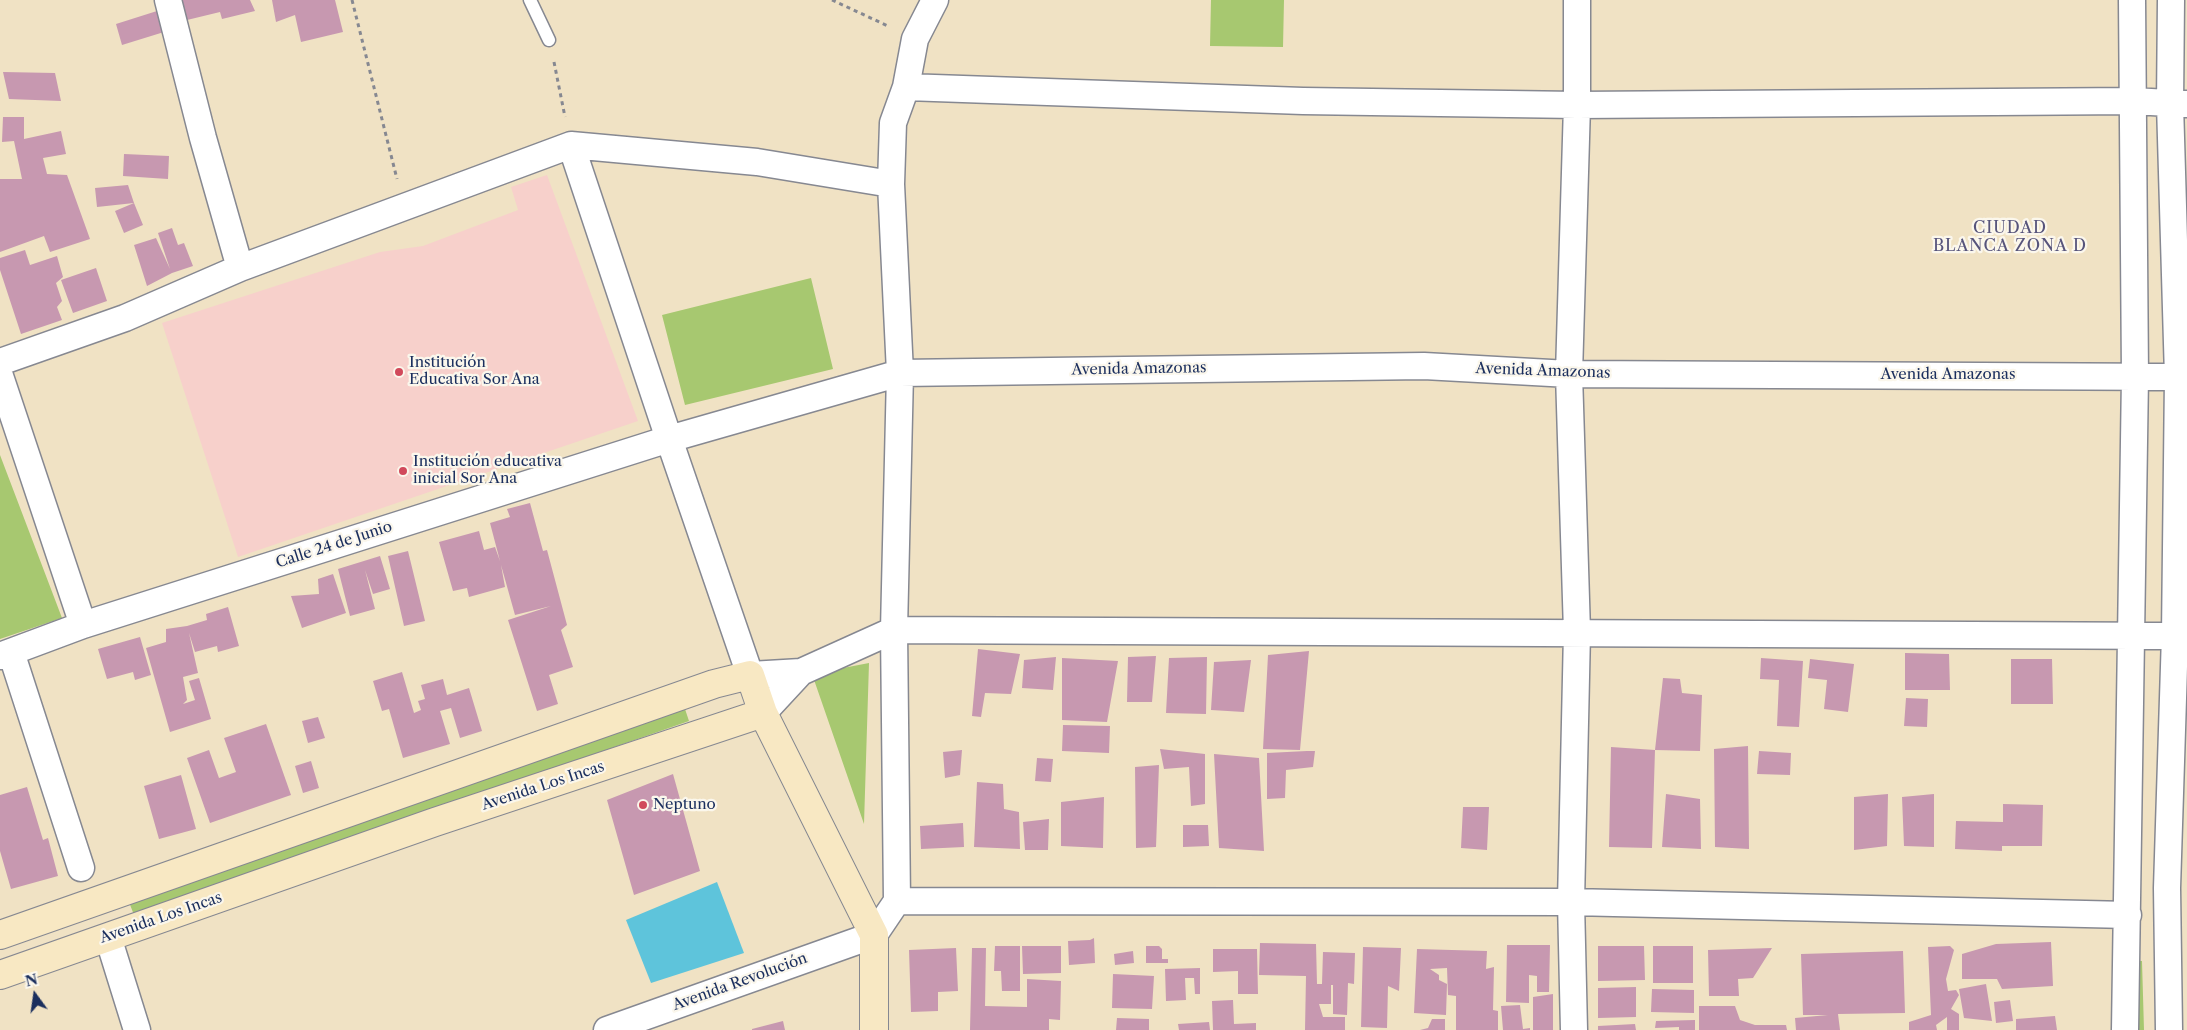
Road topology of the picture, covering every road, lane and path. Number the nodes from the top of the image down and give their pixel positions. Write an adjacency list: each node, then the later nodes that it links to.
1 (168, 0): 18 (street)
2 (352, 0): 17 (path)
3 (530, 0): 10 (lane)
4 (832, 0): 9 (path)
5 (935, 0): 9 (street)
6 (1578, 0): 14 (street)
7 (2132, 0): 12 (street)
8 (2171, 0): 13 (street)
9 (915, 39): 11 (street)
10 (550, 40): 15 (path)
11 (906, 87): 14 (street); 16 (street)
12 (2133, 101): 13 (street); 14 (street); 23 (street)
13 (2179, 104): 24 (street)
14 (1577, 105): 21 (street)
15 (571, 145): 16 (street); 17 (street); 25 (street)
16 (891, 184): 20 (street)
17 (404, 206): 18 (street)
18 (240, 268): 19 (street)
19 (0, 362)
20 (900, 372): 21 (street, Avenida Amazonas); 25 (street, Avenida Amazonas); 27 (street)
21 (1570, 374): 23 (street, Avenida Amazonas); 28 (street)
22 (0, 376): 26 (street)
23 (2135, 376): 24 (street, Avenida Amazonas); 29 (street)
24 (2183, 377): 30 (street)
25 (668, 439): 26 (street, Calle 24 de Junio); 33 (street)
26 (83, 625): 31 (street, Calle 24 de Junio)
27 (894, 630): 28 (street); 32 (street); 37 (street)
28 (1578, 632): 29 (street); 38 (street)
29 (2132, 634): 30 (street); 39 (street)
30 (2181, 636): 36 (street)
31 (6, 654): 35 (street)
32 (801, 672): 33 (street); 34 (street)
33 (750, 675): 34 (main road); 40 (main road)
34 (763, 713): 41 (main road); 42 (main road, Avenida Los Incas)
35 (81, 868)
36 (2177, 888): 39 (street); 43 (street)
37 (897, 901): 38 (street); 41 (street)
38 (1571, 902): 39 (street); 48 (street)
39 (2128, 915): 43 (street); 49 (street)
40 (0, 935)
41 (874, 935): 46 (street, Avenida Revolución); 47 (main road)
42 (108, 937): 44 (main road, Avenida Los Incas); 45 (street)
43 (2178, 939): 50 (street)
44 (0, 975)
45 (137, 1030)
46 (607, 1030)
47 (874, 1030)
48 (1574, 1030)
49 (2125, 1030)
50 (2169, 1030)

